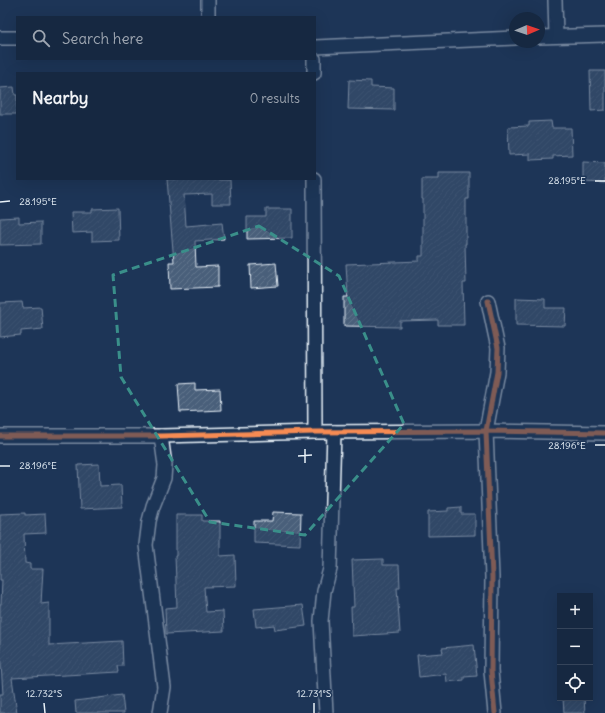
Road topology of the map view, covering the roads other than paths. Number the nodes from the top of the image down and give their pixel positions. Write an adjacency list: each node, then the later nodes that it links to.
1 (208, 0): 3 (street)
2 (555, 0): 5 (street)
3 (208, 16)
4 (605, 35): 5 (street)
5 (556, 36): 6 (street)
6 (545, 37)
7 (0, 38): 8 (street)
8 (16, 38)
9 (509, 38): 10 (street)
10 (316, 47)
11 (314, 60): 12 (street)
12 (314, 72)
13 (314, 180): 16 (street)
14 (488, 301): 15 (street)
15 (486, 431): 17 (street); 18 (street); 23 (street)
16 (315, 432): 17 (street); 20 (street)
17 (334, 432): 22 (street)
18 (605, 433)
19 (0, 436): 20 (street)
20 (161, 436): 21 (street)
21 (160, 713)
22 (326, 713)
23 (495, 713)

